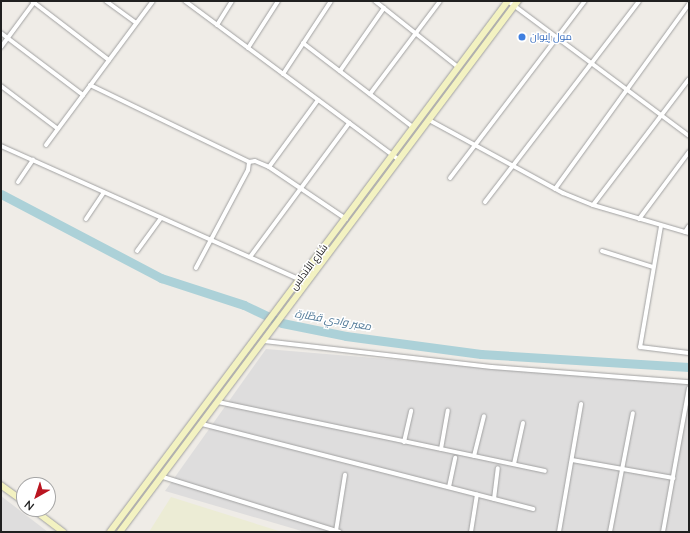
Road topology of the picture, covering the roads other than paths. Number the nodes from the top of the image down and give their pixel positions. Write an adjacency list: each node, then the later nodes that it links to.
1 (34, 1): 20 (street); 25 (street)
2 (106, 1): 16 (street)
3 (153, 1): 16 (street)
4 (185, 1): 17 (street)
5 (232, 1): 17 (street)
6 (278, 1): 24 (street)
7 (331, 1): 22 (street)
8 (375, 1): 15 (street)
9 (440, 1): 19 (street)
10 (508, 1): 13 (street); 27 (main road, شارع الأندلس)
11 (585, 1): 21 (street)
12 (639, 1): 26 (street)
13 (516, 3): 21 (street); 38 (main road, شارع الأندلس)
14 (689, 4): 33 (street)
15 (384, 8): 19 (street); 28 (street)
16 (136, 23): 25 (street)
17 (217, 25): 24 (street)
18 (1, 33): 20 (street)
19 (416, 34): 27 (street); 34 (street)
20 (7, 38): 23 (street); 35 (street)
21 (557, 38): 26 (street); 45 (street)
22 (303, 43): 28 (street); 29 (street)
23 (1, 47)
24 (248, 48): 29 (street)
25 (109, 60): 31 (street)
26 (591, 63): 33 (street); 52 (street)
27 (458, 67): 40 (main road, شارع الأندلس)
28 (340, 71): 34 (street)
29 (283, 74): 36 (street)
30 (689, 79): 37 (street)
31 (90, 85): 35 (street); 50 (street)
32 (1, 86): 41 (street)
33 (627, 90): 37 (street); 56 (street)
34 (370, 94): 40 (street)
35 (83, 95): 41 (street)
36 (318, 100): 39 (street); 51 (street)
37 (661, 115): 42 (street); 59 (street)
38 (429, 120): 45 (street); 49 (main road, شارع الأندلس)
39 (349, 123): 47 (street); 55 (street)
40 (413, 127): 47 (main road, شارع الأندلس)
41 (58, 129): 43 (street)
42 (689, 136)
43 (46, 145)
44 (1, 146): 48 (street)
45 (475, 146): 52 (street); 53 (street)
46 (689, 152): 63 (street)
47 (392, 155): 49 (street); 62 (main road, شارع الأندلس)
48 (33, 160): 54 (street); 57 (street)
49 (399, 160): 74 (main road, شارع الأندلس)
50 (249, 162): 51 (street); 67 (street)
51 (268, 166): 55 (street)
52 (514, 167): 56 (street); 58 (street)
53 (450, 178)
54 (18, 182)
55 (301, 188): 62 (street); 70 (street)
56 (555, 189): 59 (street)
57 (104, 192): 60 (street); 61 (street)
58 (485, 202)
59 (593, 205): 63 (street)
60 (161, 218): 67 (street); 68 (street)
61 (86, 219)
62 (346, 219): 73 (main road, شارع الأندلس)
63 (639, 219): 64 (street)
64 (661, 226): 66 (street); 71 (street)
65 (689, 226): 66 (street)
66 (687, 232)
67 (211, 240): 70 (street); 72 (street)
68 (137, 251)
69 (602, 251): 71 (street)
70 (250, 257): 73 (street)
71 (653, 267): 75 (street)
72 (196, 268)
73 (300, 280): 106 (main road, شارع الأندلس)
74 (264, 341): 76 (street); 78 (main road, شارع الأندلس)
75 (689, 353)
76 (689, 382)
77 (689, 388): 97 (street)
78 (218, 402): 85 (main road, شارع الأندلس); 86 (street)
79 (581, 404): 90 (street)
80 (411, 411): 86 (street)
81 (448, 412): 87 (street)
82 (633, 413): 93 (street)
83 (484, 416): 88 (street)
84 (523, 423): 91 (street)
85 (202, 424): 96 (main road, شارع الأندلس); 99 (street)
86 (404, 442): 87 (street)
87 (441, 449): 88 (street)
88 (474, 456): 91 (street)
89 (455, 458): 99 (street)
90 (572, 460): 93 (street); 110 (street)
91 (514, 464): 94 (street)
92 (498, 468): 102 (street)
93 (621, 469): 97 (street); 111 (street)
94 (545, 471)
95 (345, 475): 108 (street)
96 (162, 477): 107 (main road, شارع الأندلس); 108 (street)
97 (673, 478): 112 (street)
98 (1, 485): 101 (main road)
99 (449, 487): 100 (street)
100 (477, 494): 102 (street); 109 (street)
101 (16, 496)
102 (494, 499): 103 (street)
103 (533, 509)
104 (43, 517): 105 (main road)
105 (63, 532)
106 (110, 532)
107 (120, 532)
108 (338, 532)
109 (471, 532)
110 (559, 532)
111 (610, 532)
112 (663, 532)

